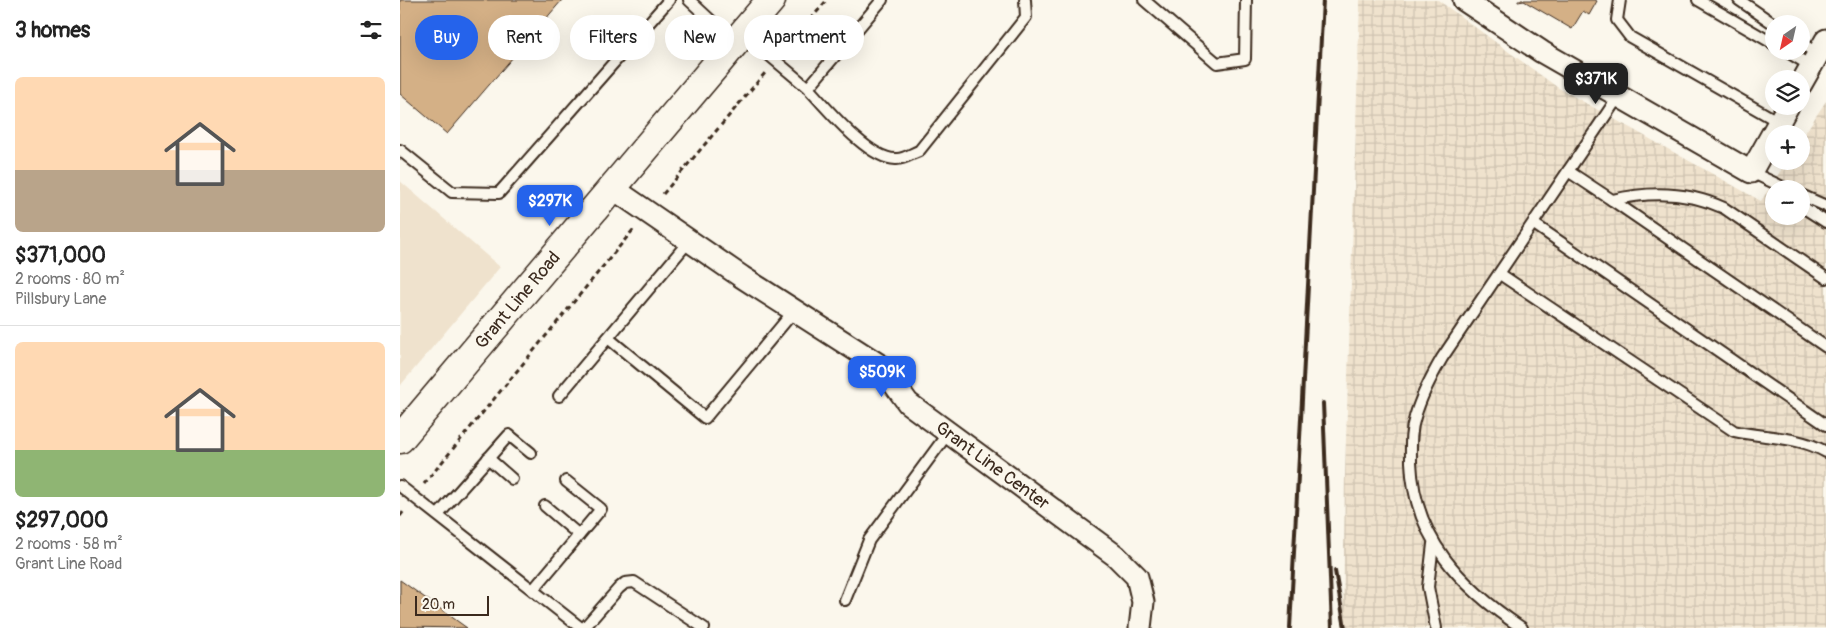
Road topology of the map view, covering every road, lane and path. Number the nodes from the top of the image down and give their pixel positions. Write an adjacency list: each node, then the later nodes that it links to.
1 (669, 0): 21 (lane)
2 (689, 0): 14 (lane)
3 (771, 0): 14 (main road, Grant Line Road)
4 (827, 0): 16 (path)
5 (882, 0): 17 (lane)
6 (1025, 0): 17 (lane)
7 (1144, 0): 8 (lane)
8 (1246, 0)
9 (1464, 0): 18 (street)
10 (1620, 0): 19 (lane)
11 (1698, 0): 15 (lane)
12 (1739, 0): 13 (lane)
13 (1765, 18)
14 (739, 38): 16 (lane); 26 (main road, Grant Line Road)
15 (1765, 39)
16 (776, 61): 17 (lane); 31 (path)
17 (808, 88)
18 (1618, 97): 22 (lane); 23 (street)
19 (1765, 104)
20 (1783, 115): 23 (street)
21 (400, 150)
22 (1568, 171): 28 (lane); 33 (lane)
23 (1752, 172): 24 (lane); 25 (lane)
24 (1769, 180)
25 (1765, 181)
26 (611, 187): 31 (street, Grant Line Center); 43 (main road, Grant Line Road)
27 (1810, 199): 29 (lane)
28 (1612, 200): 36 (lane); 39 (lane)
29 (1826, 206)
30 (1810, 212): 32 (lane)
31 (647, 213): 34 (street, Grant Line Center); 50 (path)
32 (1826, 222)
33 (1534, 224): 35 (lane); 41 (lane)
34 (689, 241): 37 (street, Grant Line Center); 38 (lane)
35 (1500, 274): 44 (lane); 55 (lane)
36 (1826, 278)
37 (794, 311): 38 (lane); 42 (street, Grant Line Center)
38 (608, 338): 40 (lane)
39 (1826, 347)
40 (559, 396)
41 (1826, 425)
42 (948, 433): 57 (lane); 60 (street, Grant Line Center)
43 (400, 439)
44 (1826, 452)
45 (531, 453): 46 (lane)
46 (488, 458): 47 (lane); 53 (lane)
47 (512, 479)
48 (566, 481): 54 (lane)
49 (400, 486): 50 (lane)
50 (415, 497): 52 (path); 53 (lane)
51 (545, 506): 54 (lane)
52 (400, 516)
53 (438, 516): 56 (lane)
54 (579, 535): 56 (lane)
55 (1433, 544): 61 (lane); 62 (lane)
56 (533, 590): 58 (lane)
57 (845, 600)
58 (582, 628): 59 (lane)
59 (704, 628)
60 (1140, 628)
61 (1436, 628)
62 (1522, 628)

